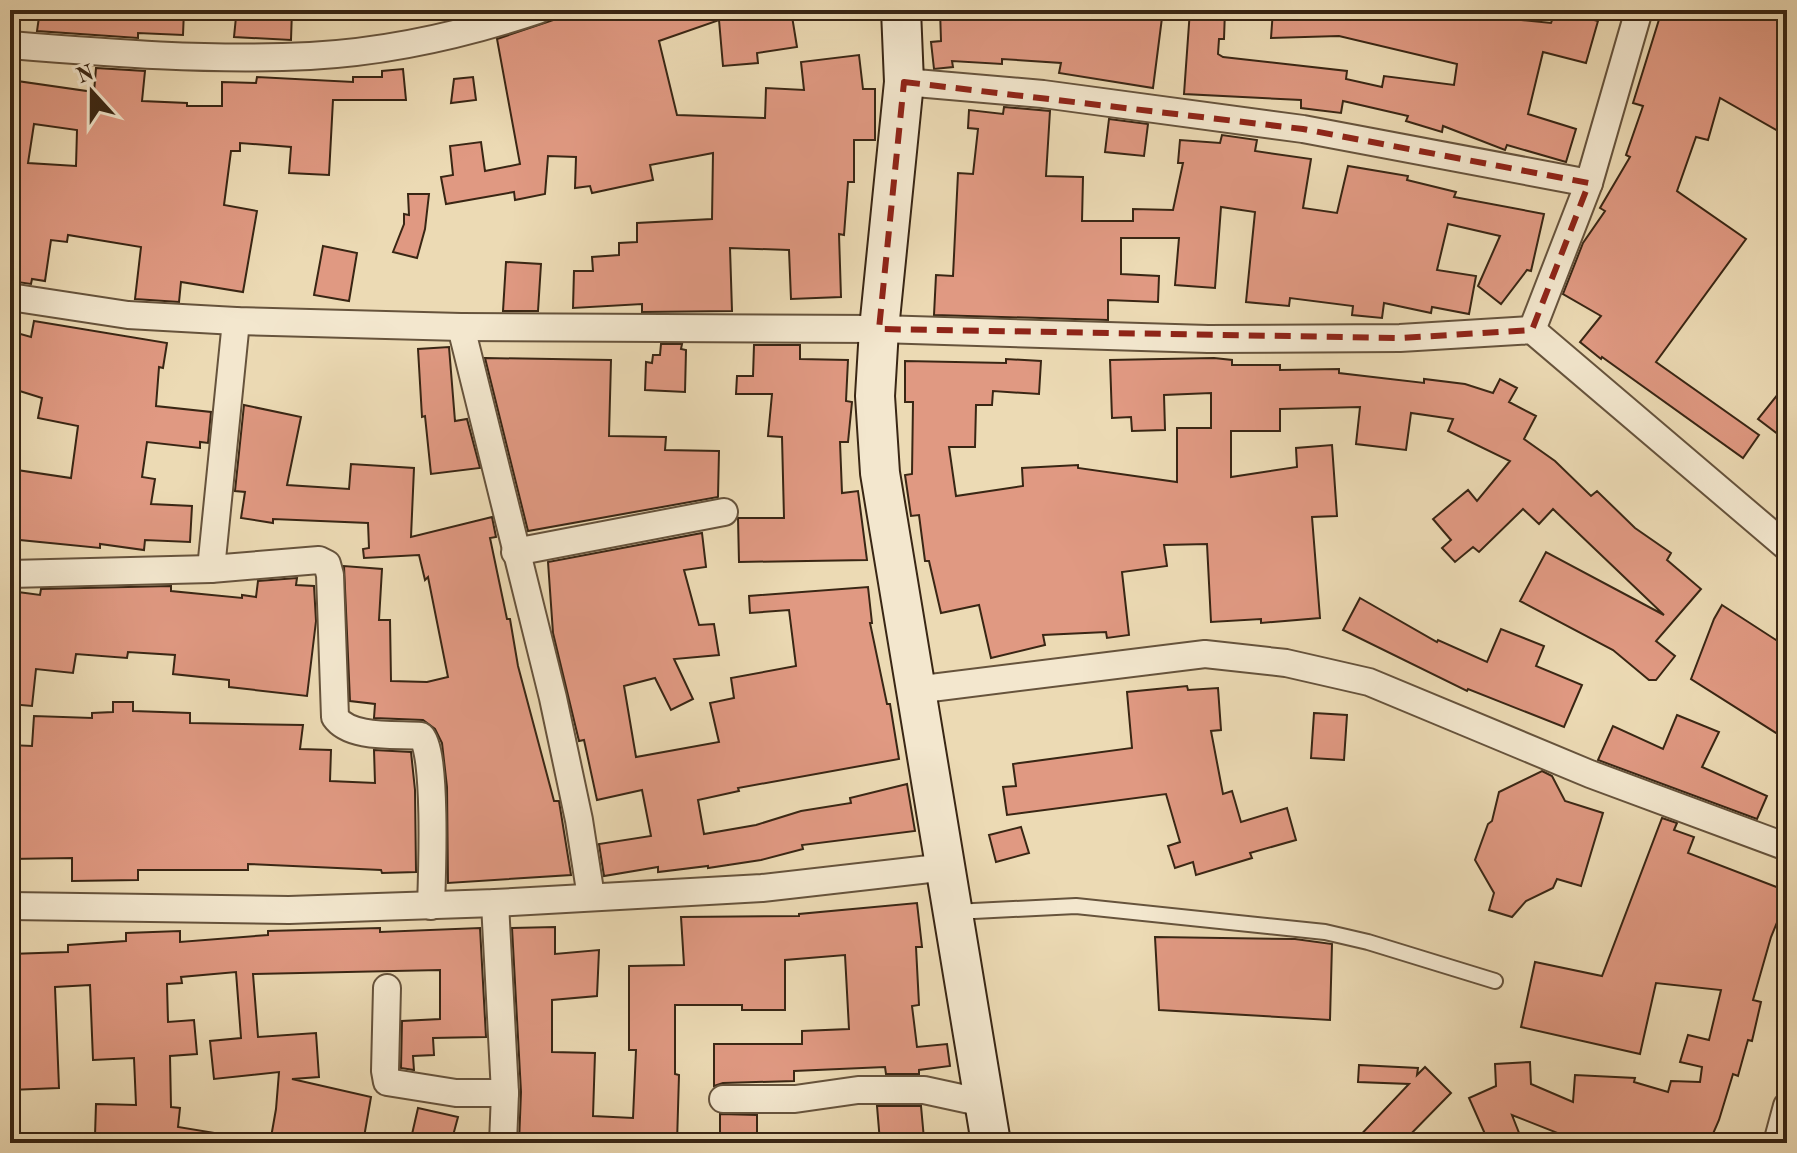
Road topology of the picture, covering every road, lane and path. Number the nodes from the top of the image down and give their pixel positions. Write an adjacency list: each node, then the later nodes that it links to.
1 (538, 10): 4 (street)
2 (901, 10): 5 (street)
3 (1639, 10): 6 (street)
4 (10, 45)
5 (904, 82): 6 (street); 10 (street)
6 (1589, 183): 11 (street)
7 (10, 297): 8 (street)
8 (236, 321): 9 (street); 15 (street)
9 (461, 327): 10 (street); 14 (street)
10 (879, 329): 11 (street); 17 (street)
11 (1532, 330): 13 (street)
12 (724, 512): 14 (street)
13 (1787, 547)
14 (515, 552): 20 (street)
15 (211, 569): 16 (street); 23 (street)
16 (10, 574)
17 (915, 690): 18 (street); 19 (street)
18 (1787, 847)
19 (947, 867): 20 (street); 24 (street)
20 (591, 897): 21 (street)
21 (495, 903): 23 (street); 27 (street)
22 (10, 906): 23 (street)
23 (431, 906)
24 (954, 912): 25 (lane); 29 (street)
25 (1495, 981)
26 (387, 988): 27 (street)
27 (505, 1093): 31 (street)
28 (723, 1099): 29 (street)
29 (984, 1103): 32 (street)
30 (1787, 1106): 33 (street)
31 (503, 1143)
32 (991, 1143)
33 (1777, 1143)

